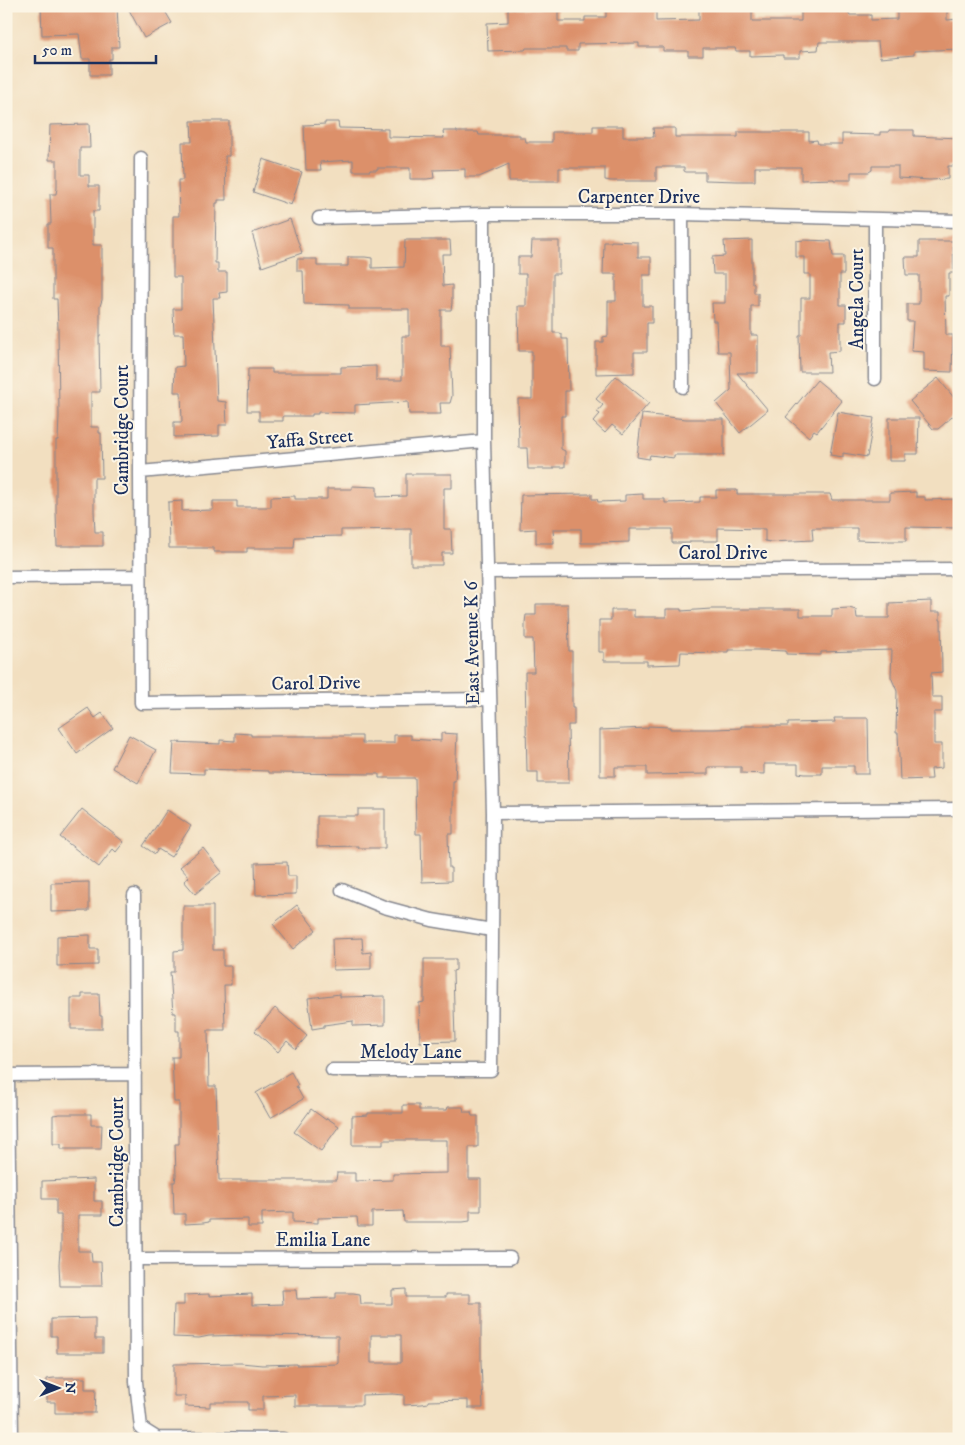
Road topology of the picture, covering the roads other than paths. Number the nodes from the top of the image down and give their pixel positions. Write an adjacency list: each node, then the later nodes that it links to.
1 (142, 158): 10 (street, Cambridge Court)
2 (484, 214): 3 (street, Carpenter Drive); 4 (street, Carpenter Drive); 9 (street, East Avenue K 6)
3 (682, 214): 5 (street, Carpenter Drive); 8 (street)
4 (319, 218)
5 (874, 220): 6 (street, Carpenter Drive); 7 (street, Angela Court)
6 (959, 221)
7 (874, 379)
8 (683, 387)
9 (484, 441): 10 (street, Yaffa Street); 12 (street, East Avenue K 6)
10 (140, 472): 13 (street, Cambridge Court)
11 (959, 569): 12 (street, Carol Drive)
12 (488, 572): 15 (street, East Avenue K 6)
13 (140, 576): 14 (street); 16 (street, Cambridge Court)
14 (6, 578)
15 (490, 699): 16 (street, Carol Drive); 18 (street, East Avenue K 6)
16 (142, 703)
17 (959, 809): 18 (street)
18 (492, 813): 21 (street, East Avenue K 6)
19 (342, 890): 21 (street)
20 (134, 895): 25 (street, Cambridge Court)
21 (492, 930): 23 (street, East Avenue K 6)
22 (332, 1070): 23 (street, Melody Lane)
23 (491, 1070)
24 (6, 1074): 25 (street)
25 (135, 1074): 28 (street, Cambridge Court)
26 (6, 1079): 29 (street)
27 (510, 1258): 28 (street, Emilia Lane)
28 (136, 1259): 30 (street, Cambridge Court)
29 (10, 1439)
30 (282, 1439)

